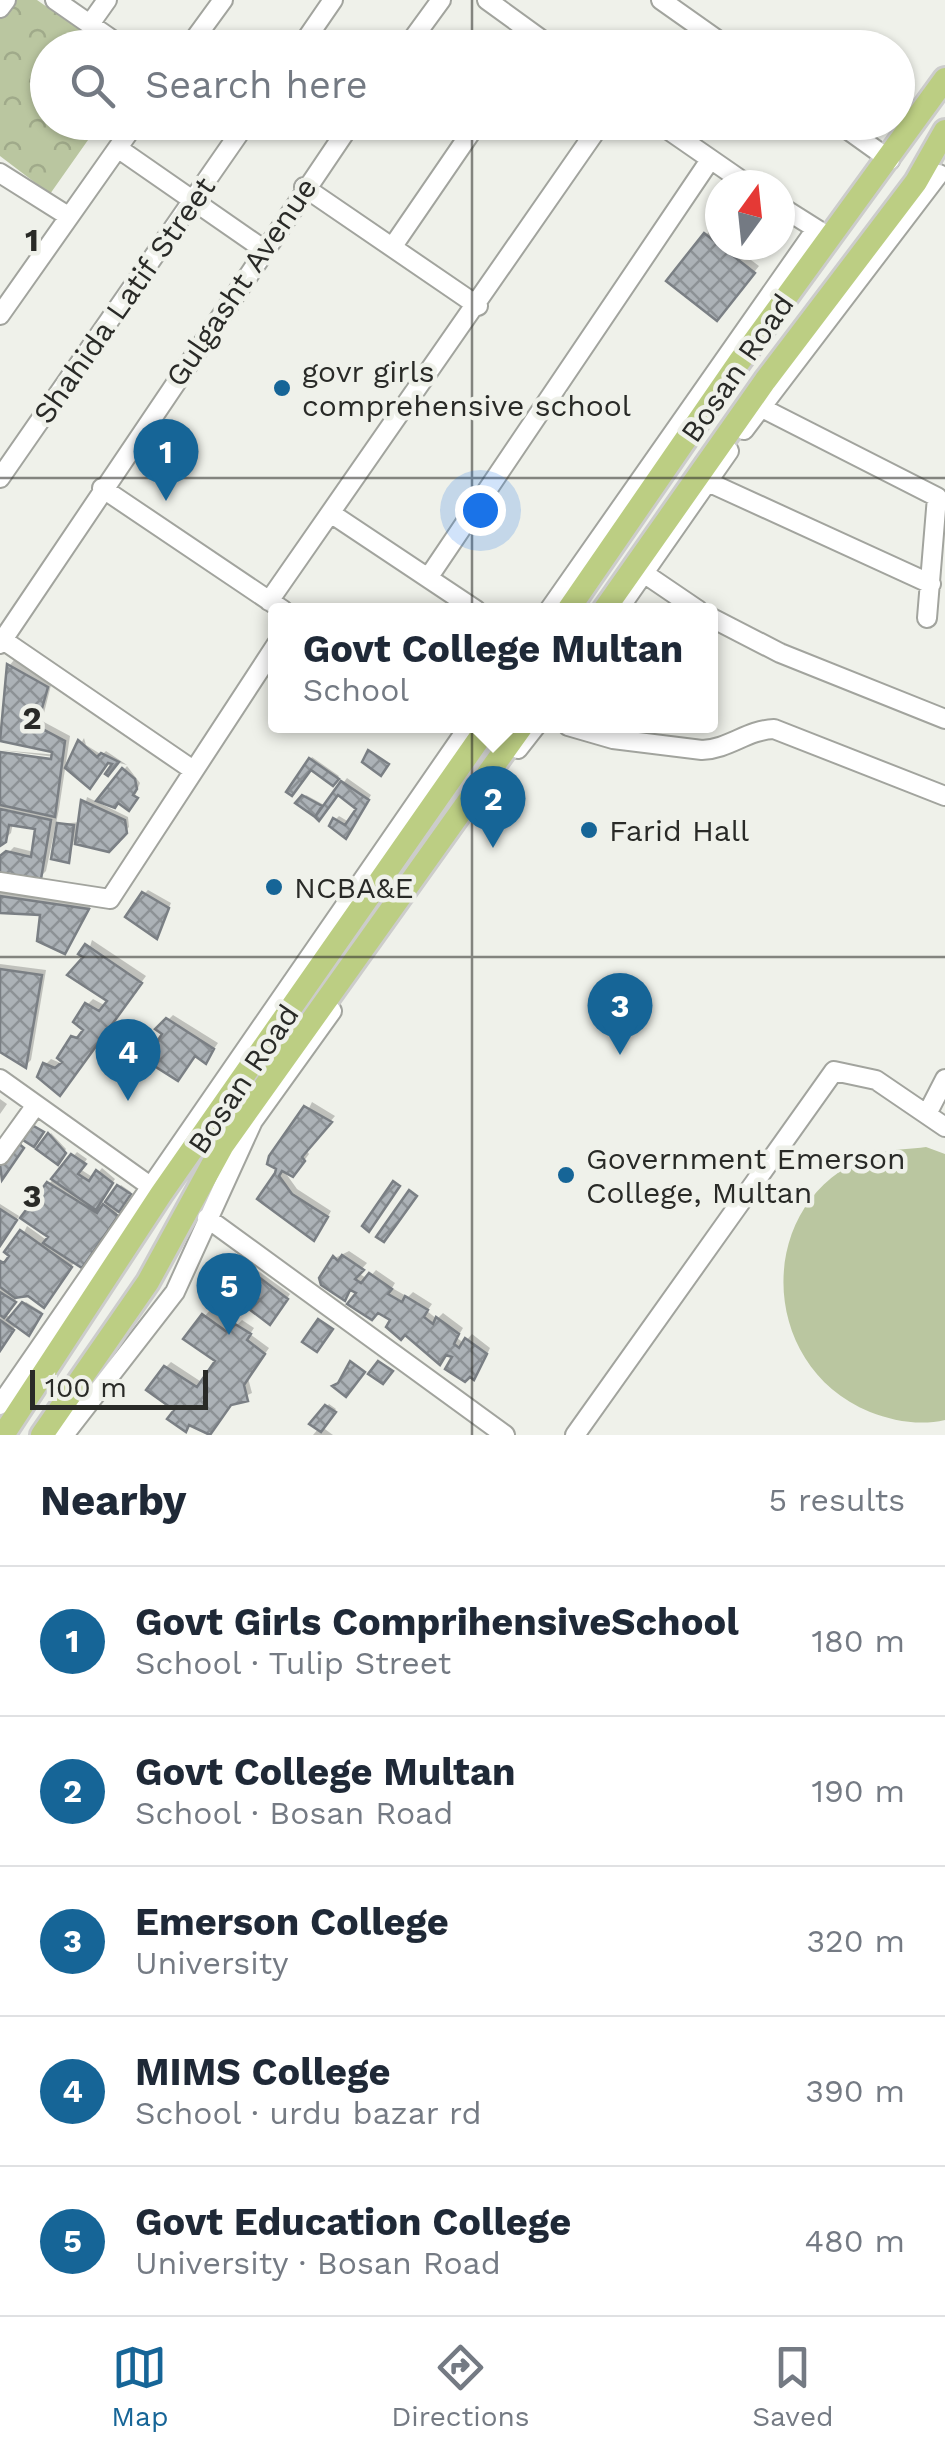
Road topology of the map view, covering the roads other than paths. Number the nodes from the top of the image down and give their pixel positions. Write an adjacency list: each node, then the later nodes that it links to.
1 (6, 0): 9 (street)
2 (55, 0): 10 (street)
3 (106, 0): 10 (street)
4 (223, 0): 12 (street)
5 (333, 0): 13 (street)
6 (441, 0): 14 (street)
7 (486, 0): 15 (street)
8 (661, 0): 16 (street)
9 (0, 8)
10 (90, 24): 11 (street)
11 (98, 30)
12 (201, 30)
13 (312, 30)
14 (419, 30)
15 (523, 30)
16 (704, 30)
17 (945, 79): 18 (main road, Bosan Road)
18 (915, 123)
19 (945, 131): 32 (main road, Bosan Road)
20 (124, 140): 28 (street)
21 (235, 140): 35 (street, Shahida Latif Street)
22 (339, 140): 34 (street, Gulgasht Avenue)
23 (466, 140): 39 (street)
24 (590, 140): 41 (street)
25 (682, 140): 29 (street)
26 (862, 140): 30 (street)
27 (904, 140): 30 (main road, Bosan Road)
28 (119, 148): 35 (street); 36 (street)
29 (710, 160): 31 (street); 52 (street)
30 (890, 160): 38 (main road, Bosan Road)
31 (725, 170)
32 (936, 172): 44 (main road, Bosan Road); 45 (street)
33 (0, 173): 36 (street)
34 (304, 188): 39 (street); 40 (street, Gulgasht Avenue)
35 (193, 200): 40 (street); 46 (street, Shahida Latif Street)
36 (68, 216): 42 (street)
37 (795, 216): 38 (street)
38 (823, 234): 43 (main road, Bosan Road); 57 (street)
39 (394, 246): 41 (street)
40 (263, 249): 48 (street, Gulgasht Avenue)
41 (478, 306): 49 (street)
42 (0, 315)
43 (739, 362): 44 (main road); 50 (main road, Bosan Road)
44 (766, 381): 51 (main road, Bosan Road)
45 (760, 408): 47 (street); 53 (street)
46 (0, 478)
47 (708, 482): 51 (street); 53 (street)
48 (102, 488): 54 (street); 64 (street, Gulgasht Avenue)
49 (332, 514): 52 (street); 55 (street)
50 (601, 563): 51 (main road); 58 (main road, Bosan Road)
51 (635, 577): 59 (main road, Bosan Road); 60 (street); 61 (street)
52 (428, 578): 56 (street)
53 (931, 584): 62 (street)
54 (272, 603)
55 (278, 603)
56 (466, 603)
57 (554, 603)
58 (573, 603)
59 (611, 603)
60 (622, 603)
61 (685, 603)
62 (928, 618)
63 (718, 621): 66 (street)
64 (4, 631): 72 (street)
65 (268, 657): 72 (street)
66 (945, 719)
67 (455, 733): 81 (street)
68 (483, 733): 81 (main road, Bosan Road)
69 (517, 733): 85 (main road, Bosan Road)
70 (531, 733): 82 (street)
71 (592, 733): 73 (street)
72 (194, 770): 74 (street)
73 (945, 796)
74 (0, 882)
75 (0, 1079): 77 (street)
76 (945, 1079): 78 (street)
77 (36, 1104): 80 (street); 81 (street)
78 (927, 1114): 79 (street); 88 (street)
79 (945, 1127)
80 (0, 1155)
81 (155, 1190): 83 (main road, Bosan Road); 84 (street)
82 (208, 1218): 85 (street); 87 (street)
83 (27, 1400): 85 (main road); 86 (main road, Bosan Road)
84 (0, 1405)
85 (53, 1429)
86 (4, 1435)
87 (506, 1435)
88 (575, 1435)

